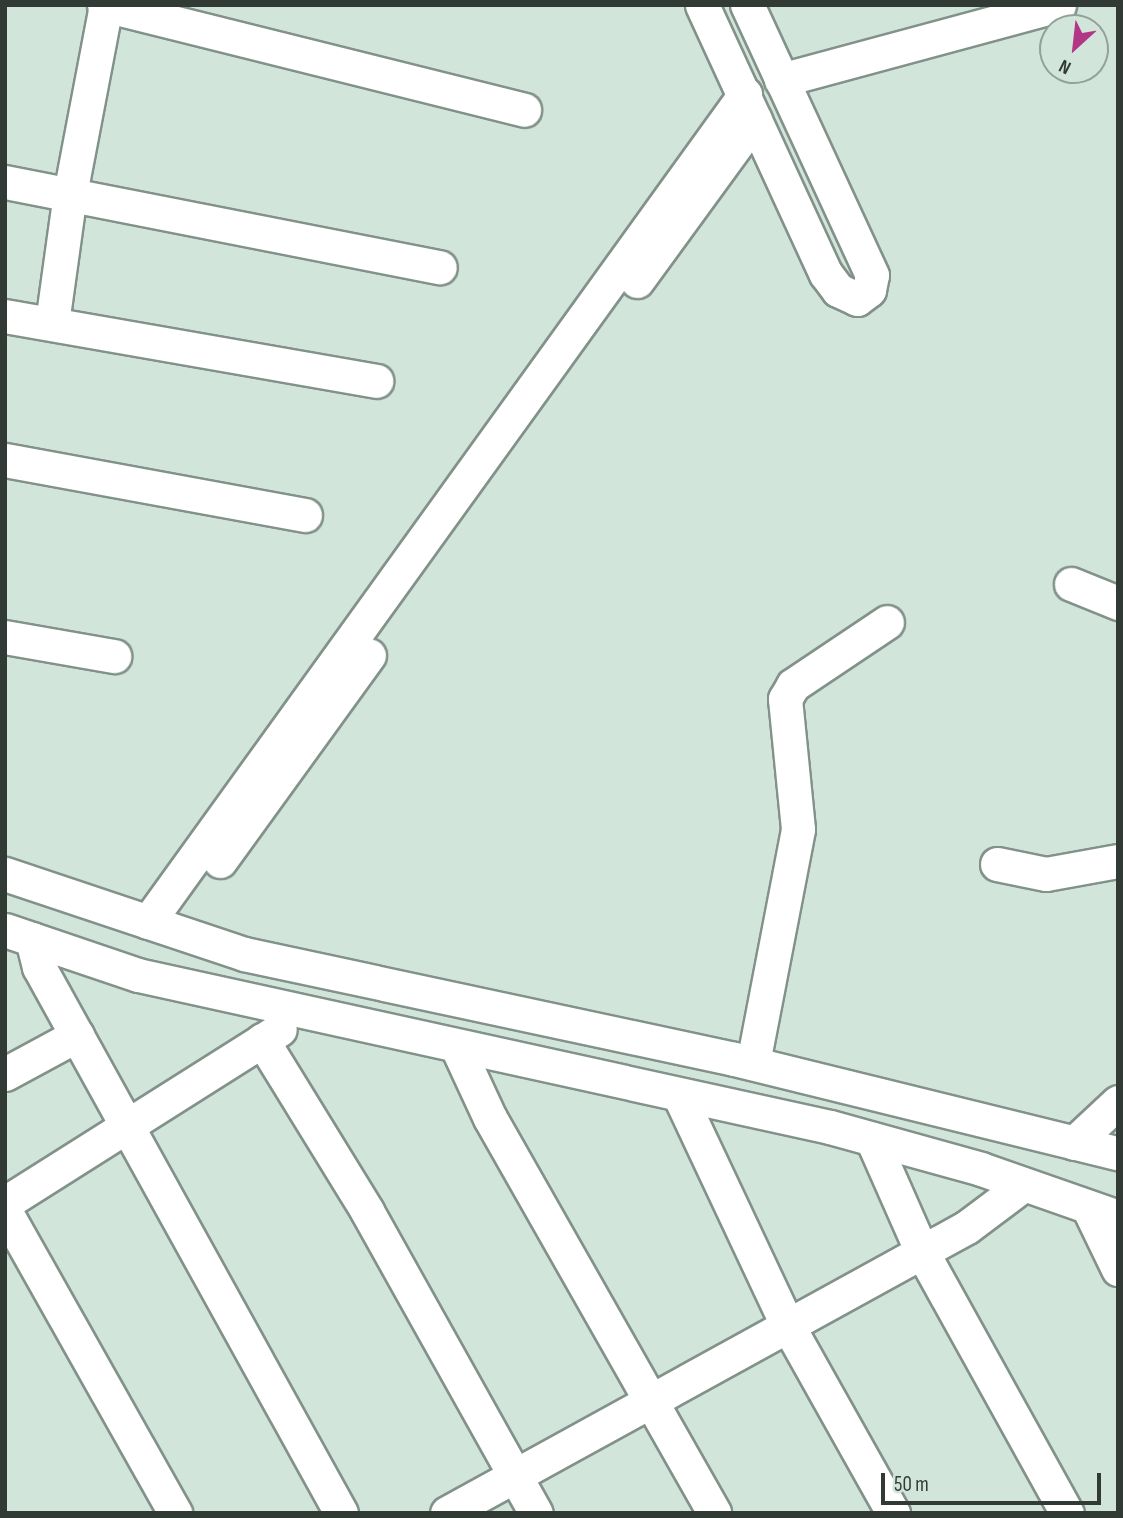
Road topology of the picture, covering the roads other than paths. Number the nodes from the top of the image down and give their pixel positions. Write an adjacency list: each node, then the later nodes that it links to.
1 (105, 5): 7 (street); 9 (street)
2 (702, 5): 6 (street)
3 (747, 5): 5 (street)
4 (1059, 5): 5 (street)
5 (784, 86): 6 (street); 6 (street)
6 (750, 106): 24 (street)
7 (524, 110)
8 (5, 183): 9 (street)
9 (70, 194): 10 (street); 12 (street)
10 (440, 267)
11 (5, 316): 12 (street)
12 (52, 323): 13 (street)
13 (376, 381)
14 (5, 460): 15 (street)
15 (304, 515)
16 (1070, 584): 17 (street)
17 (1118, 603)
18 (887, 622): 30 (street)
19 (5, 637): 20 (street)
20 (114, 656)
21 (1118, 861): 22 (street)
22 (997, 864)
23 (5, 874): 24 (street)
24 (160, 926): 30 (street)
25 (19, 935): 26 (street); 27 (street)
26 (306, 1013): 28 (street); 29 (street)
27 (77, 1035): 31 (street); 34 (street)
28 (262, 1040): 34 (street); 46 (street)
29 (457, 1047): 32 (street); 45 (street)
30 (753, 1063): 36 (street)
31 (5, 1074)
32 (679, 1095): 35 (street); 44 (street)
33 (1118, 1102): 36 (street)
34 (126, 1125): 39 (street); 48 (street)
35 (872, 1139): 38 (street); 42 (street)
36 (1074, 1143): 37 (street)
37 (1118, 1153)
38 (1023, 1185): 41 (street); 42 (street)
39 (5, 1203)
40 (5, 1210): 47 (street)
41 (1103, 1212): 43 (street)
42 (921, 1250): 44 (street); 53 (street)
43 (1118, 1269)
44 (787, 1324): 45 (street); 52 (street)
45 (651, 1399): 46 (street); 51 (street)
46 (514, 1475): 49 (street); 50 (street)
47 (175, 1513)
48 (341, 1513)
49 (447, 1513)
50 (536, 1513)
51 (714, 1513)
52 (893, 1513)
53 (1067, 1513)

